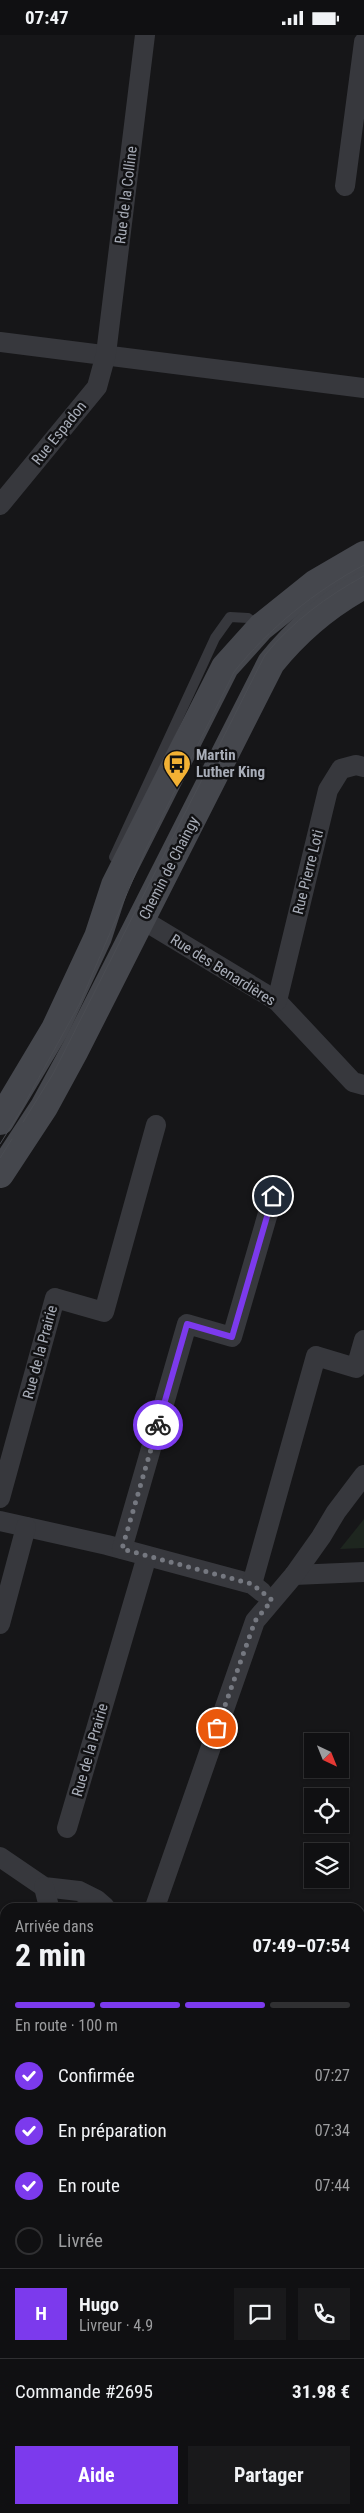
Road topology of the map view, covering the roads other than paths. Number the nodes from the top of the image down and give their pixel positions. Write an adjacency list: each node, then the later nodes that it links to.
1 (145, 35): 5 (street, Rue de la Colline)
2 (364, 42): 3 (street)
3 (345, 186)
4 (0, 342): 5 (street)
5 (106, 354): 6 (street); 7 (street, Rue Espadon)
6 (364, 388)
7 (0, 505)
8 (364, 555): 14 (street)
9 (364, 585): 11 (street, Chemin de Chaingy)
10 (364, 767): 12 (street, Rue Pierre Loti)
11 (143, 920): 12 (street, Rue des Benardières); 16 (street, Chemin de Chaingy)
12 (277, 1001): 13 (street, Rue des Benardières)
13 (364, 1085)
14 (0, 1121)
15 (156, 1125): 20 (street, Rue de la Prairie)
16 (0, 1174)
17 (273, 1196): 23 (street)
18 (364, 1340): 27 (street)
19 (364, 1475): 26 (street)
20 (0, 1498)
21 (0, 1521): 22 (street)
22 (26, 1527): 23 (street); 29 (street)
23 (122, 1549): 24 (street)
24 (147, 1556): 27 (street); 30 (street, Rue de la Prairie)
25 (364, 1572): 26 (street)
26 (294, 1575): 28 (street)
27 (252, 1584): 28 (street)
28 (272, 1600): 35 (street)
29 (0, 1624)
30 (67, 1828)
31 (0, 1857): 32 (street)
32 (44, 1887): 33 (street); 34 (street)
33 (48, 1903)
34 (100, 1903)
35 (156, 1903)

